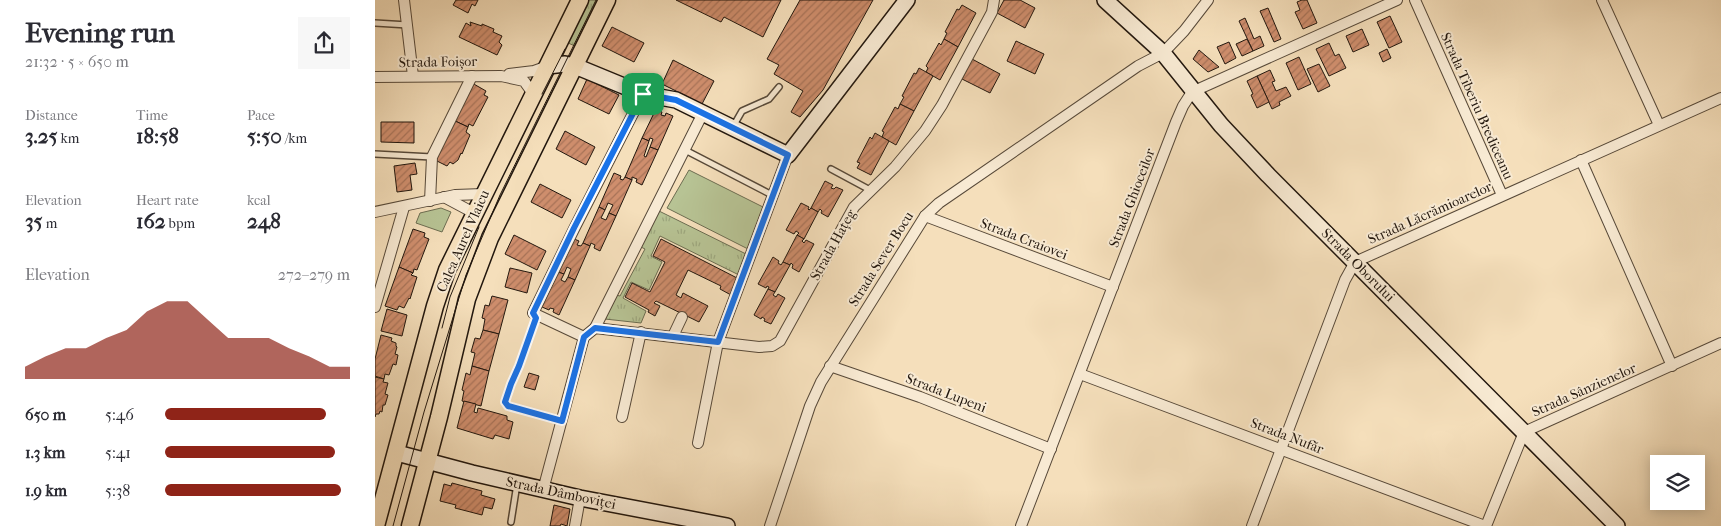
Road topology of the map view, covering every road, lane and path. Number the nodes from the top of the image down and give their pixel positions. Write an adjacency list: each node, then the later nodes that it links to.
1 (404, 0): 12 (street)
2 (580, 0): 14 (main road, Calea Aurel Vlaicu)
3 (607, 0): 15 (main road, Calea Aurel Vlaicu)
4 (907, 0): 30 (street)
5 (994, 0): 34 (street, Strada Hațeg)
6 (1105, 0): 13 (street, Strada Oborului)
7 (1207, 0): 13 (street, Strada Sever Bocu)
8 (1397, 0): 21 (street)
9 (1415, 0): 37 (street, Strada Tiberiu Brediceanu)
10 (1602, 0): 26 (street)
11 (375, 24): 12 (lane)
12 (408, 25): 16 (street)
13 (1163, 53): 21 (street, Strada Oborului); 43 (street, Strada Sever Bocu)
14 (548, 66): 15 (street); 18 (street, Strada Foișor); 23 (main road, Calea Aurel Vlaicu)
15 (575, 66): 22 (street); 65 (main road, Calea Aurel Vlaicu)
16 (413, 76): 17 (street, Strada Foișor); 19 (street, Strada Foișor)
17 (472, 76): 18 (street, Strada Foișor); 31 (street)
18 (501, 76): 23 (street, Strada Foișor)
19 (375, 77)
20 (779, 87): 27 (lane)
21 (1192, 92): 44 (street, Strada Oborului); 45 (street, Strada Ghioceilor)
22 (643, 94): 25 (street); 47 (street)
23 (534, 95): 35 (main road, Calea Aurel Vlaicu)
24 (1721, 98): 26 (street, Strada Lăcrămioarelor)
25 (703, 113): 27 (street); 28 (street)
26 (1659, 125): 32 (street, Strada Lăcrămioarelor)
27 (733, 128): 30 (street)
28 (685, 150): 36 (lane); 49 (street)
29 (375, 154): 31 (lane)
30 (788, 155): 36 (street)
31 (432, 157): 39 (street)
32 (1581, 160): 37 (street, Strada Lăcrămioarelor); 56 (street)
33 (831, 169): 34 (lane)
34 (871, 191): 53 (street, Strada Hațeg)
35 (483, 194): 38 (street); 42 (main road, Calea Aurel Vlaicu)
36 (772, 194): 53 (street)
37 (1502, 195): 44 (street, Strada Lăcrămioarelor)
38 (444, 197): 39 (street); 42 (street)
39 (430, 201): 40 (street)
40 (404, 207): 41 (street); 46 (street)
41 (375, 212)
42 (474, 213): 64 (main road, Calea Aurel Vlaicu)
43 (925, 216): 45 (street, Strada Craiovei); 55 (street, Strada Sever Bocu)
44 (1355, 262): 60 (street, Strada Oborului); 62 (street)
45 (1113, 287): 57 (street, Strada Ghioceilor)
46 (375, 307)
47 (533, 313): 52 (street); 59 (lane)
48 (682, 317): 51 (street)
49 (595, 328): 50 (street, Strada Hațeg); 52 (street)
50 (641, 332): 51 (street, Strada Hațeg); 58 (street)
51 (673, 336): 53 (street, Strada Hațeg)
52 (584, 337): 59 (street)
53 (718, 342): 61 (street)
54 (1721, 344): 56 (street, Strada Sânzienelor)
55 (830, 366): 63 (street, Strada Lupeni); 74 (street, Strada Sever Bocu)
56 (1672, 366): 60 (street, Strada Sânzienelor)
57 (1080, 374): 62 (street, Strada Nufăr); 63 (street, Strada Ghioceilor)
58 (622, 417)
59 (562, 421): 67 (street)
60 (1524, 432): 77 (street, Strada Sânzienelor); 78 (street, Strada Oborului)
61 (698, 443)
62 (1281, 448): 76 (street); 77 (street, Strada Nufăr)
63 (1051, 449): 75 (street, Strada Ghioceilor)
64 (397, 453): 65 (street, Strada Dâmboviței); 70 (main road, Calea Aurel Vlaicu)
65 (427, 461): 66 (street, Strada Dâmboviței); 71 (main road, Calea Aurel Vlaicu)
66 (517, 484): 67 (street, Strada Dâmboviței); 69 (lane)
67 (543, 490): 68 (street, Strada Dâmboviței)
68 (580, 498): 72 (street); 73 (street, Strada Dâmboviței)
69 (511, 522)
70 (376, 526)
71 (410, 526)
72 (575, 526)
73 (727, 526)
74 (770, 526)
75 (1021, 526)
76 (1252, 526)
77 (1485, 526)
78 (1617, 526)

